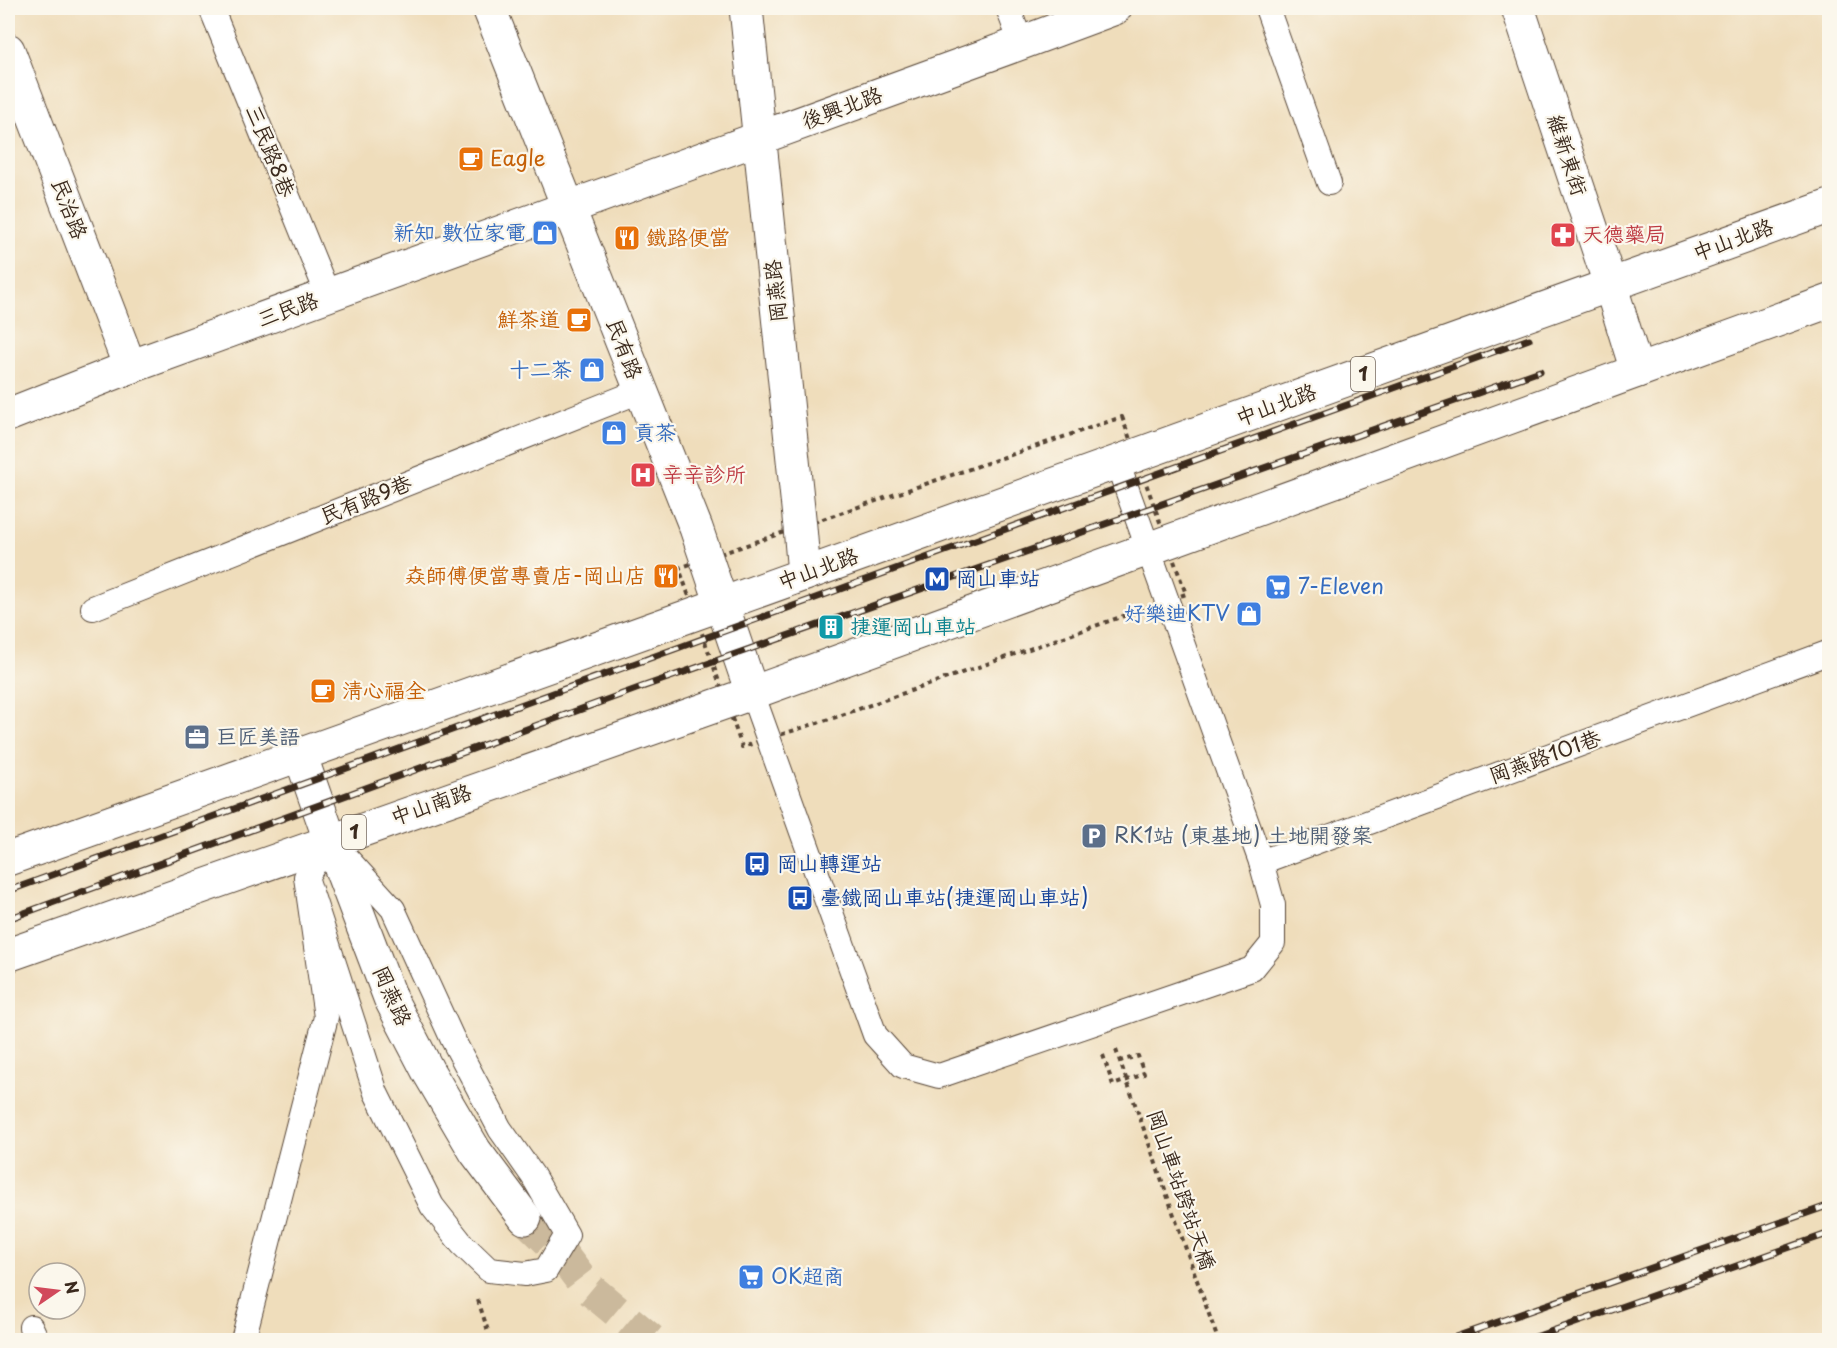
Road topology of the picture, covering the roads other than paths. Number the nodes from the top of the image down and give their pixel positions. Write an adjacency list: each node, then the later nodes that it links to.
1 (211, 8): 15 (lane, 三民路8巷)
2 (489, 8): 13 (street, 民有路)
3 (746, 8): 10 (street, 岡燕路)
4 (1008, 8): 8 (lane)
5 (1115, 8): 8 (street, 後興北路)
6 (1267, 8): 11 (lane)
7 (1518, 8): 14 (street, 維新東街)
8 (1021, 44): 10 (street, 後興北路)
9 (8, 50): 17 (street, 民治路)
10 (760, 138): 13 (street, 後興北路); 23 (street, 岡燕路)
11 (1329, 183)
12 (1830, 206): 14 (street, 中山北路 / 1)
13 (568, 207): 15 (street, 三民路); 19 (street, 民有路)
14 (1610, 284): 18 (street, 維新東街); 21 (street, 中山北路 / 1)
15 (328, 295): 17 (street, 三民路)
16 (1830, 301): 18 (street, 1)
17 (130, 367): 20 (street, 三民路)
18 (1636, 371): 22 (street, 1)
19 (640, 391): 24 (lane, 民有路9巷); 25 (street, 民有路)
20 (8, 415)
21 (1127, 459): 22 (lane); 23 (street, 中山北路 / 1)
22 (1157, 545): 27 (street, 1); 31 (lane)
23 (804, 574): 25 (street, 中山北路 / 1)
24 (93, 608)
25 (708, 609): 27 (street, 民有路); 28 (street, 1)
26 (1830, 652): 31 (lane, 岡燕路101巷)
27 (739, 697): 29 (street, 中山南路 / 1); 31 (lane)
28 (300, 754): 29 (street, 岡燕路); 30 (street, 1)
29 (330, 840): 32 (lane); 32 (lane); 33 (street, 中山南路 / 1); 34 (street, 岡燕路)
30 (8, 859)
31 (1261, 862)
32 (306, 877): 35 (lane)
33 (8, 955)
34 (525, 1218)
35 (243, 1341)

